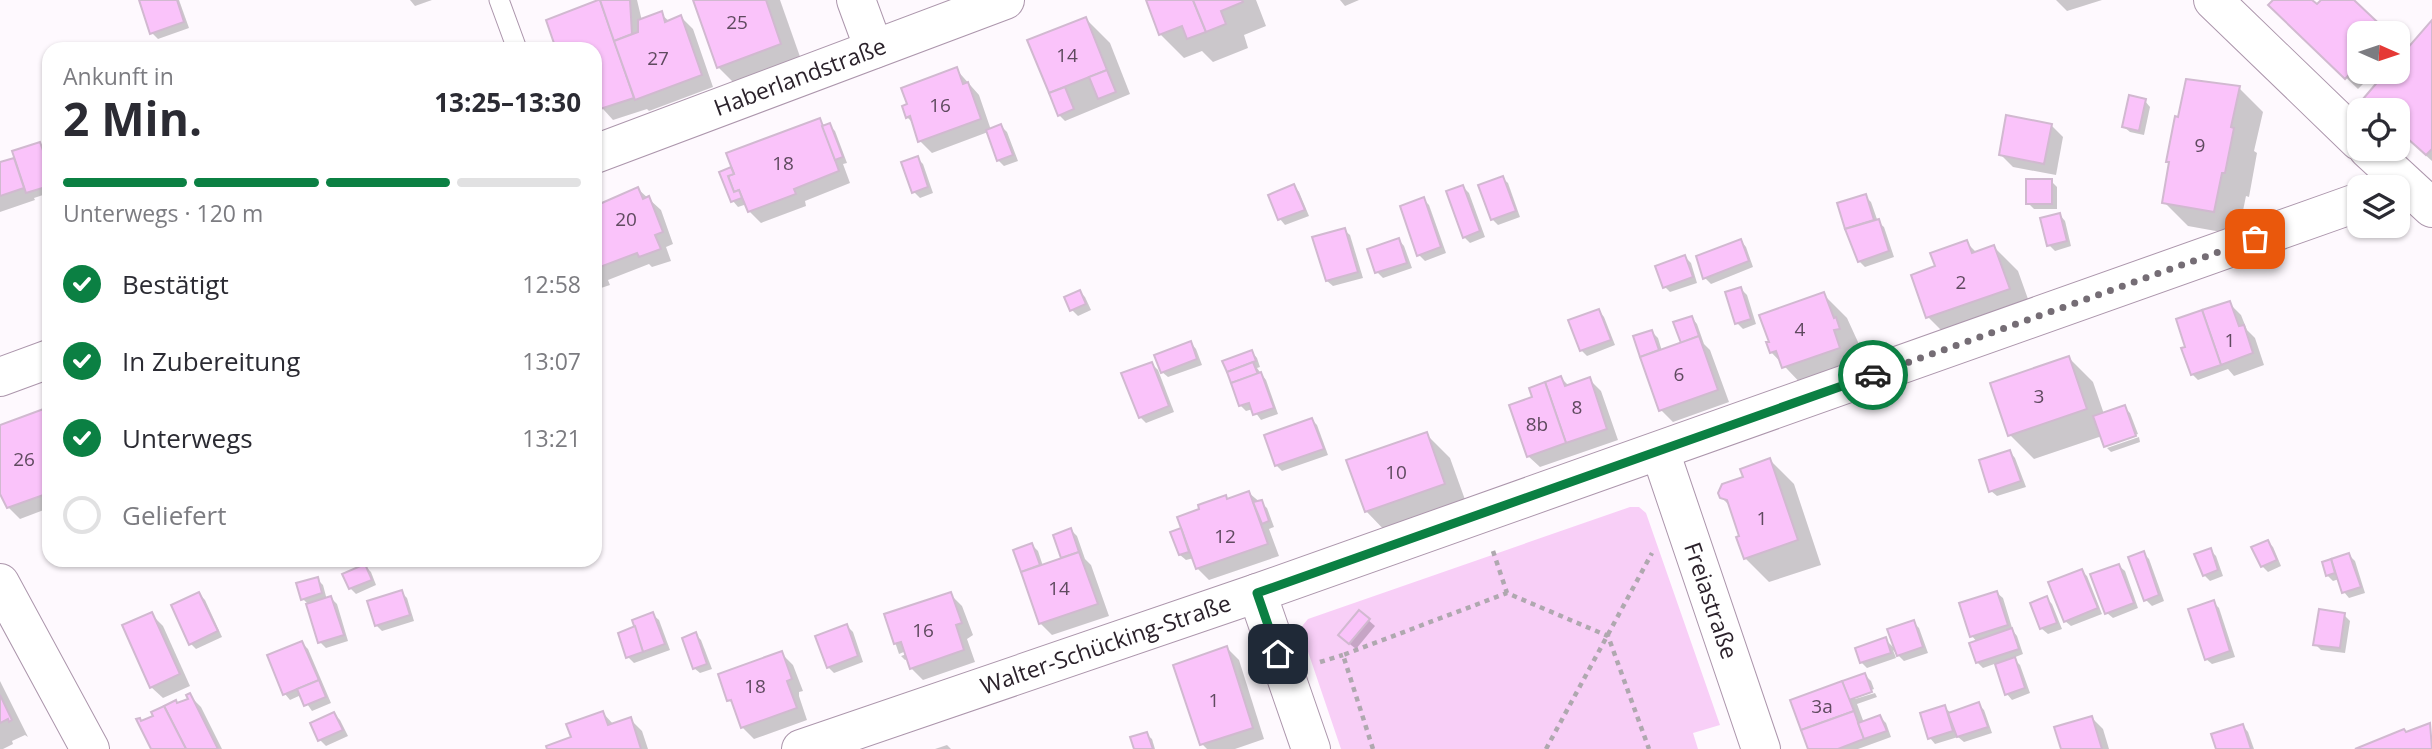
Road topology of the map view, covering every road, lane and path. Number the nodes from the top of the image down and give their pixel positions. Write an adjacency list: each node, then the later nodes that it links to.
1 (499, 0): 5 (lane)
2 (856, 0): 6 (street)
3 (1005, 0): 6 (street, Haberlandstraße)
4 (2213, 0): 7 (street)
5 (514, 42)
6 (873, 49): 8 (street, Haberlandstraße)
7 (2347, 129)
8 (602, 151)
9 (2380, 161): 10 (street)
10 (2412, 193)
11 (2347, 206): 14 (street, Walter-Schücking-Straße)
12 (42, 362): 13 (street)
13 (0, 377)
14 (1660, 451): 15 (street, Walter-Schücking-Straße); 27 (street, Freiastraße)
15 (1480, 514): 18 (street, Walter-Schücking-Straße); 19 (path)
16 (1657, 544): 20 (path)
17 (0, 583): 21 (street)
18 (1257, 593): 22 (street, Walter-Schücking-Straße); 23 (street)
19 (1507, 593): 20 (path); 24 (path)
20 (1608, 636): 25 (path); 26 (path)
21 (90, 749)
22 (801, 749)
23 (1311, 749)
24 (1373, 749)
25 (1546, 749)
26 (1649, 749)
27 (1761, 749)

